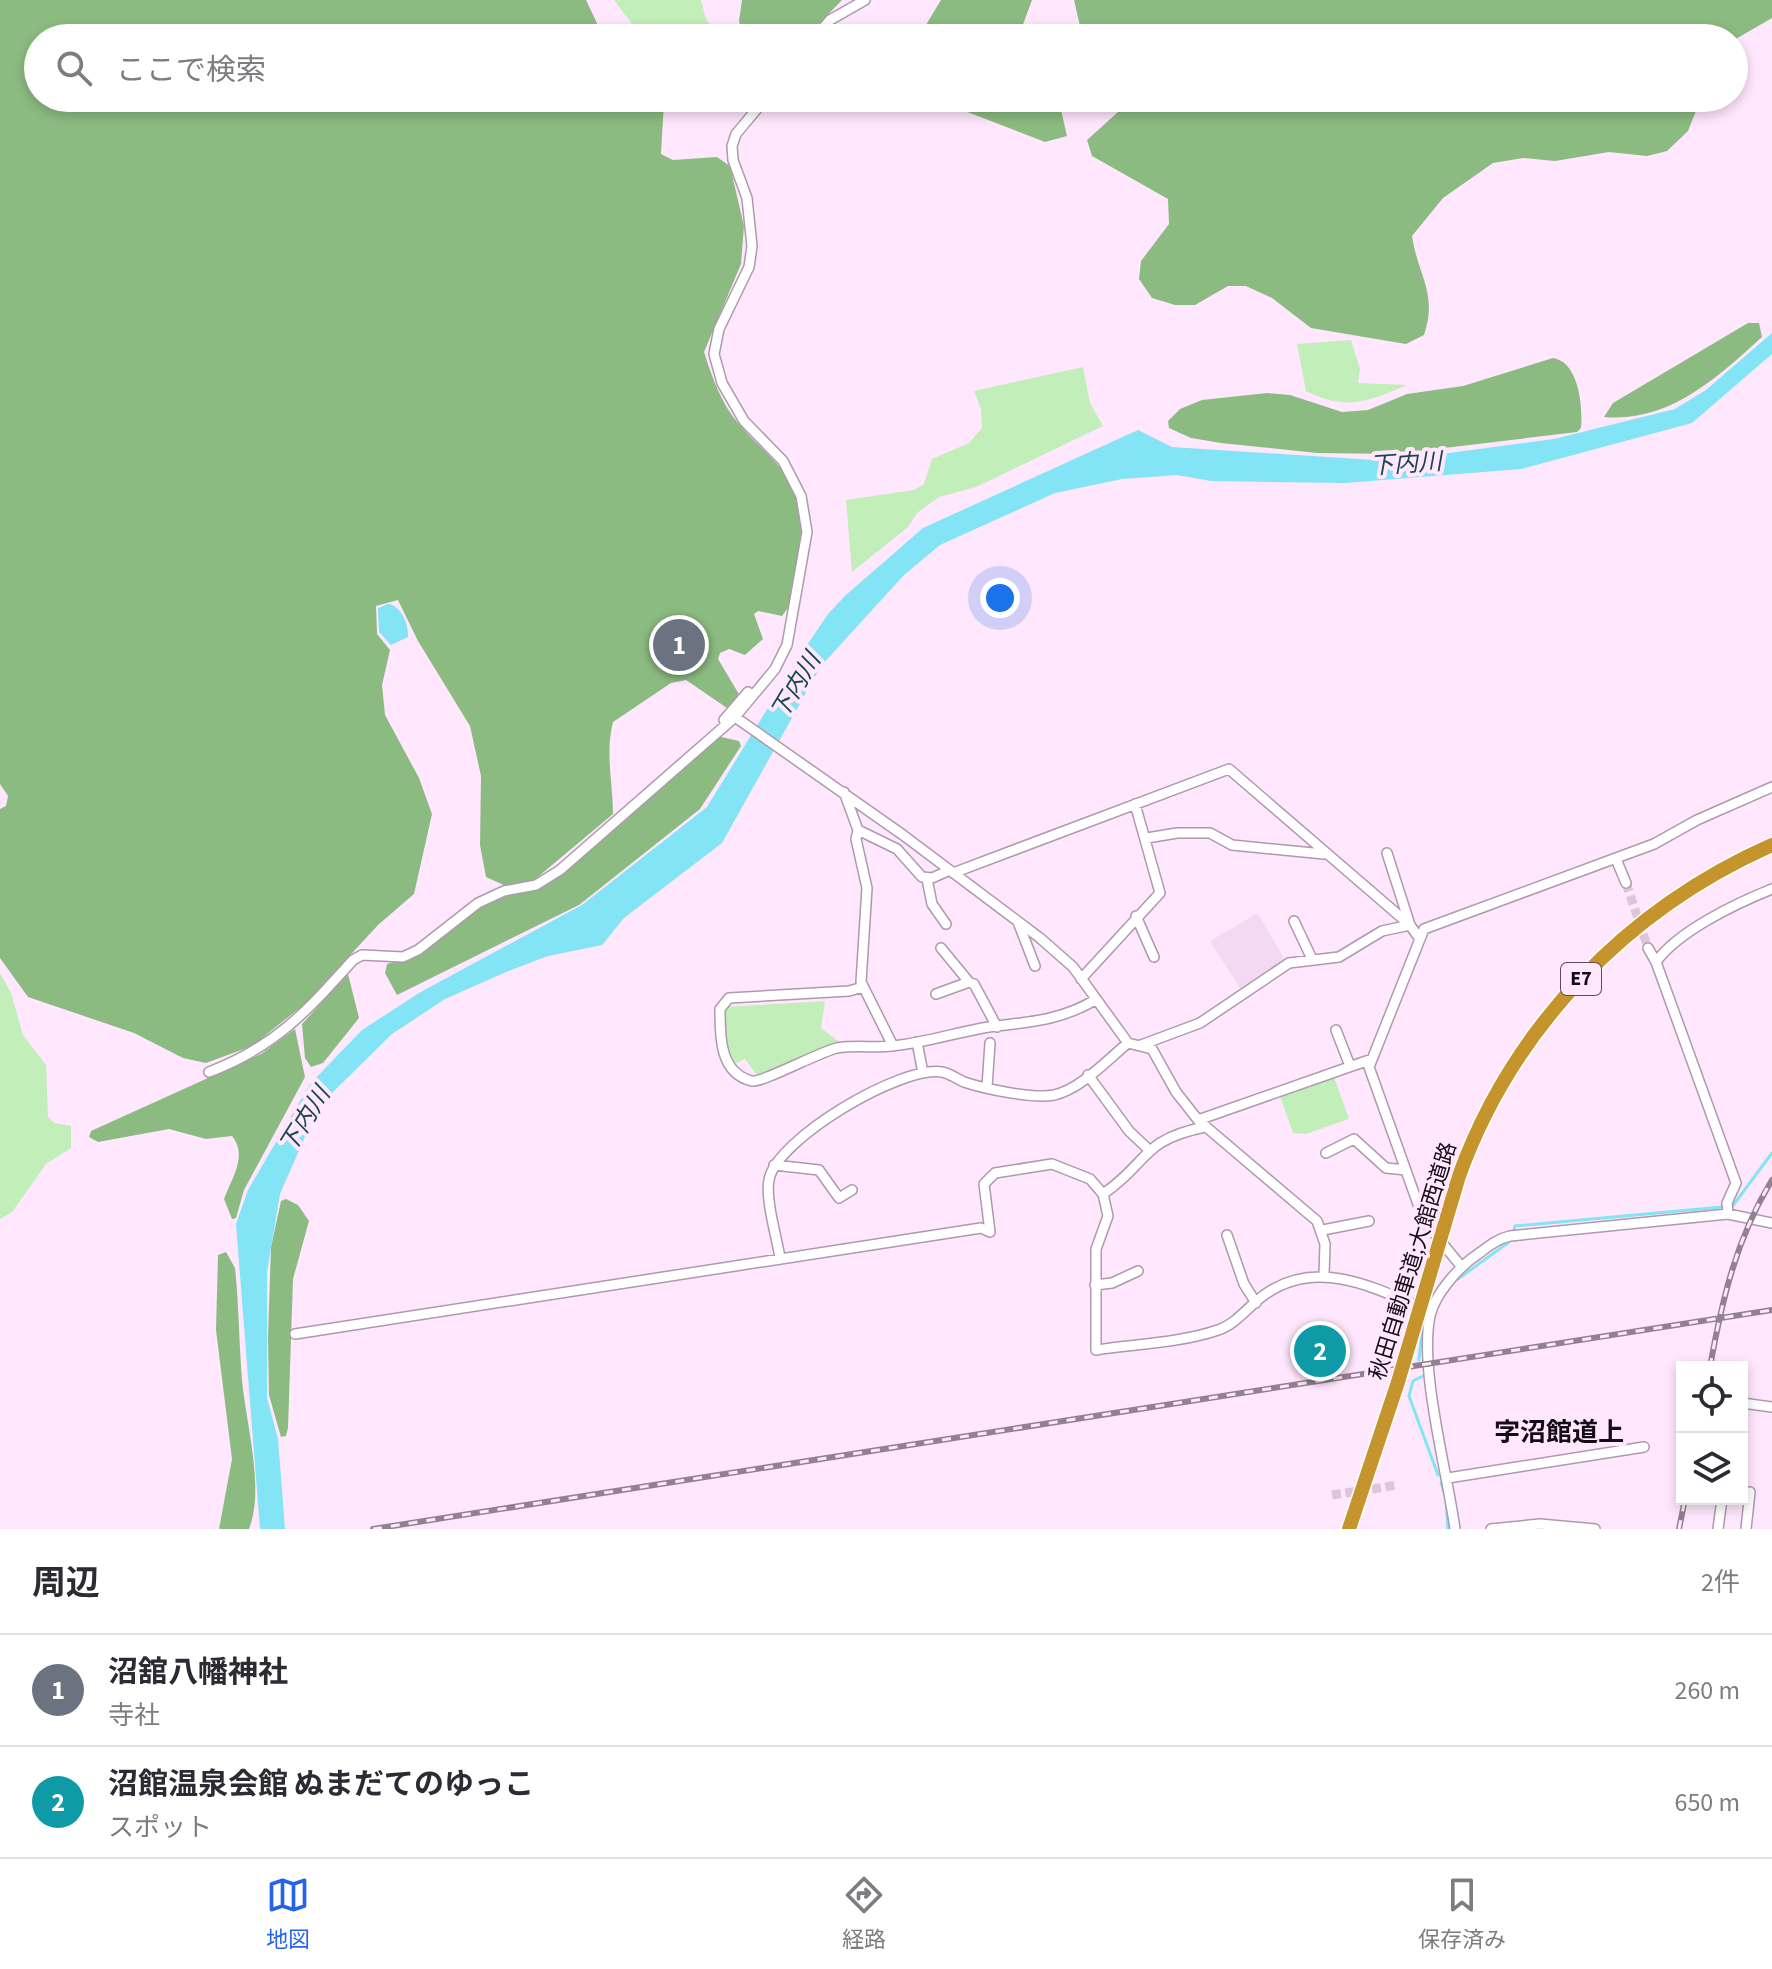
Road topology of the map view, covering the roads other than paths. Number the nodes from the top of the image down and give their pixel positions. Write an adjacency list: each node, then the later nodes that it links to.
1 (865, 0): 2 (street)
2 (827, 24)
3 (754, 112): 4 (street)
4 (775, 669): 5 (street); 6 (street)
5 (738, 720): 8 (street); 46 (street)
6 (722, 722)
7 (1772, 787): 15 (street)
8 (844, 792): 10 (street); 16 (street)
9 (1135, 804): 11 (street); 14 (street); 16 (street)
10 (858, 830): 17 (street); 34 (street)
11 (1147, 838): 14 (street); 20 (street)
12 (1772, 845): 76 (highway, 秋田自動車道;大館西道路 / E7, bridge)
13 (1387, 853): 24 (street)
14 (1324, 854): 24 (street)
15 (1616, 859): 18 (street); 25 (street)
16 (952, 871): 17 (street); 22 (street)
17 (927, 879): 23 (street)
18 (1626, 883)
19 (1772, 889): 30 (street)
20 (1136, 916): 28 (street); 32 (street)
21 (1294, 921): 29 (street)
22 (1018, 922): 31 (street); 32 (street)
23 (946, 924)
24 (1410, 925): 25 (street); 29 (street)
25 (1419, 938): 44 (street)
26 (941, 948): 33 (street)
27 (1648, 948): 30 (street)
28 (1154, 957)
29 (1312, 959): 42 (street)
30 (1656, 962): 57 (street)
31 (1035, 966)
32 (1081, 979): 36 (street)
33 (969, 982): 35 (street); 37 (street)
34 (863, 987): 43 (street); 43 (street)
35 (936, 994)
36 (1095, 1000): 37 (street); 41 (street)
37 (997, 1027): 39 (street)
38 (1336, 1030): 45 (street)
39 (917, 1042): 43 (street); 47 (street)
40 (990, 1043): 49 (street)
41 (1128, 1043): 42 (street); 48 (street)
42 (1141, 1045): 50 (street)
43 (893, 1046)
44 (1372, 1059): 45 (street); 54 (street)
45 (1350, 1066): 50 (street)
46 (209, 1072)
47 (923, 1073): 49 (street); 53 (street)
48 (1088, 1075): 49 (street); 51 (street)
49 (987, 1087)
50 (1202, 1123): 51 (street); 60 (street)
51 (1148, 1149): 56 (street)
52 (1326, 1153): 54 (street)
53 (774, 1165): 55 (street); 62 (street)
54 (1406, 1170): 63 (street)
55 (852, 1190)
56 (1103, 1194): 62 (street); 66 (street)
57 (1728, 1214): 59 (street); 63 (street)
58 (1369, 1221): 60 (street)
59 (1772, 1223)
60 (1323, 1230): 65 (street)
61 (1227, 1235): 67 (street)
62 (780, 1258): 69 (street)
63 (1461, 1266): 68 (street)
64 (1138, 1271): 66 (street)
65 (1324, 1275): 67 (street); 68 (street)
66 (1095, 1285): 67 (street)
67 (1256, 1303)
68 (1431, 1312): 73 (street)
69 (295, 1334)
70 (1748, 1404): 71 (street)
71 (1772, 1407)
72 (1644, 1447): 73 (street)
73 (1448, 1478): 77 (street)
74 (1750, 1492): 81 (street)
75 (1721, 1505): 80 (street)
76 (1349, 1529)
77 (1455, 1529)
78 (1491, 1529): 79 (street)
79 (1595, 1529)
80 (1718, 1529)
81 (1746, 1529)

